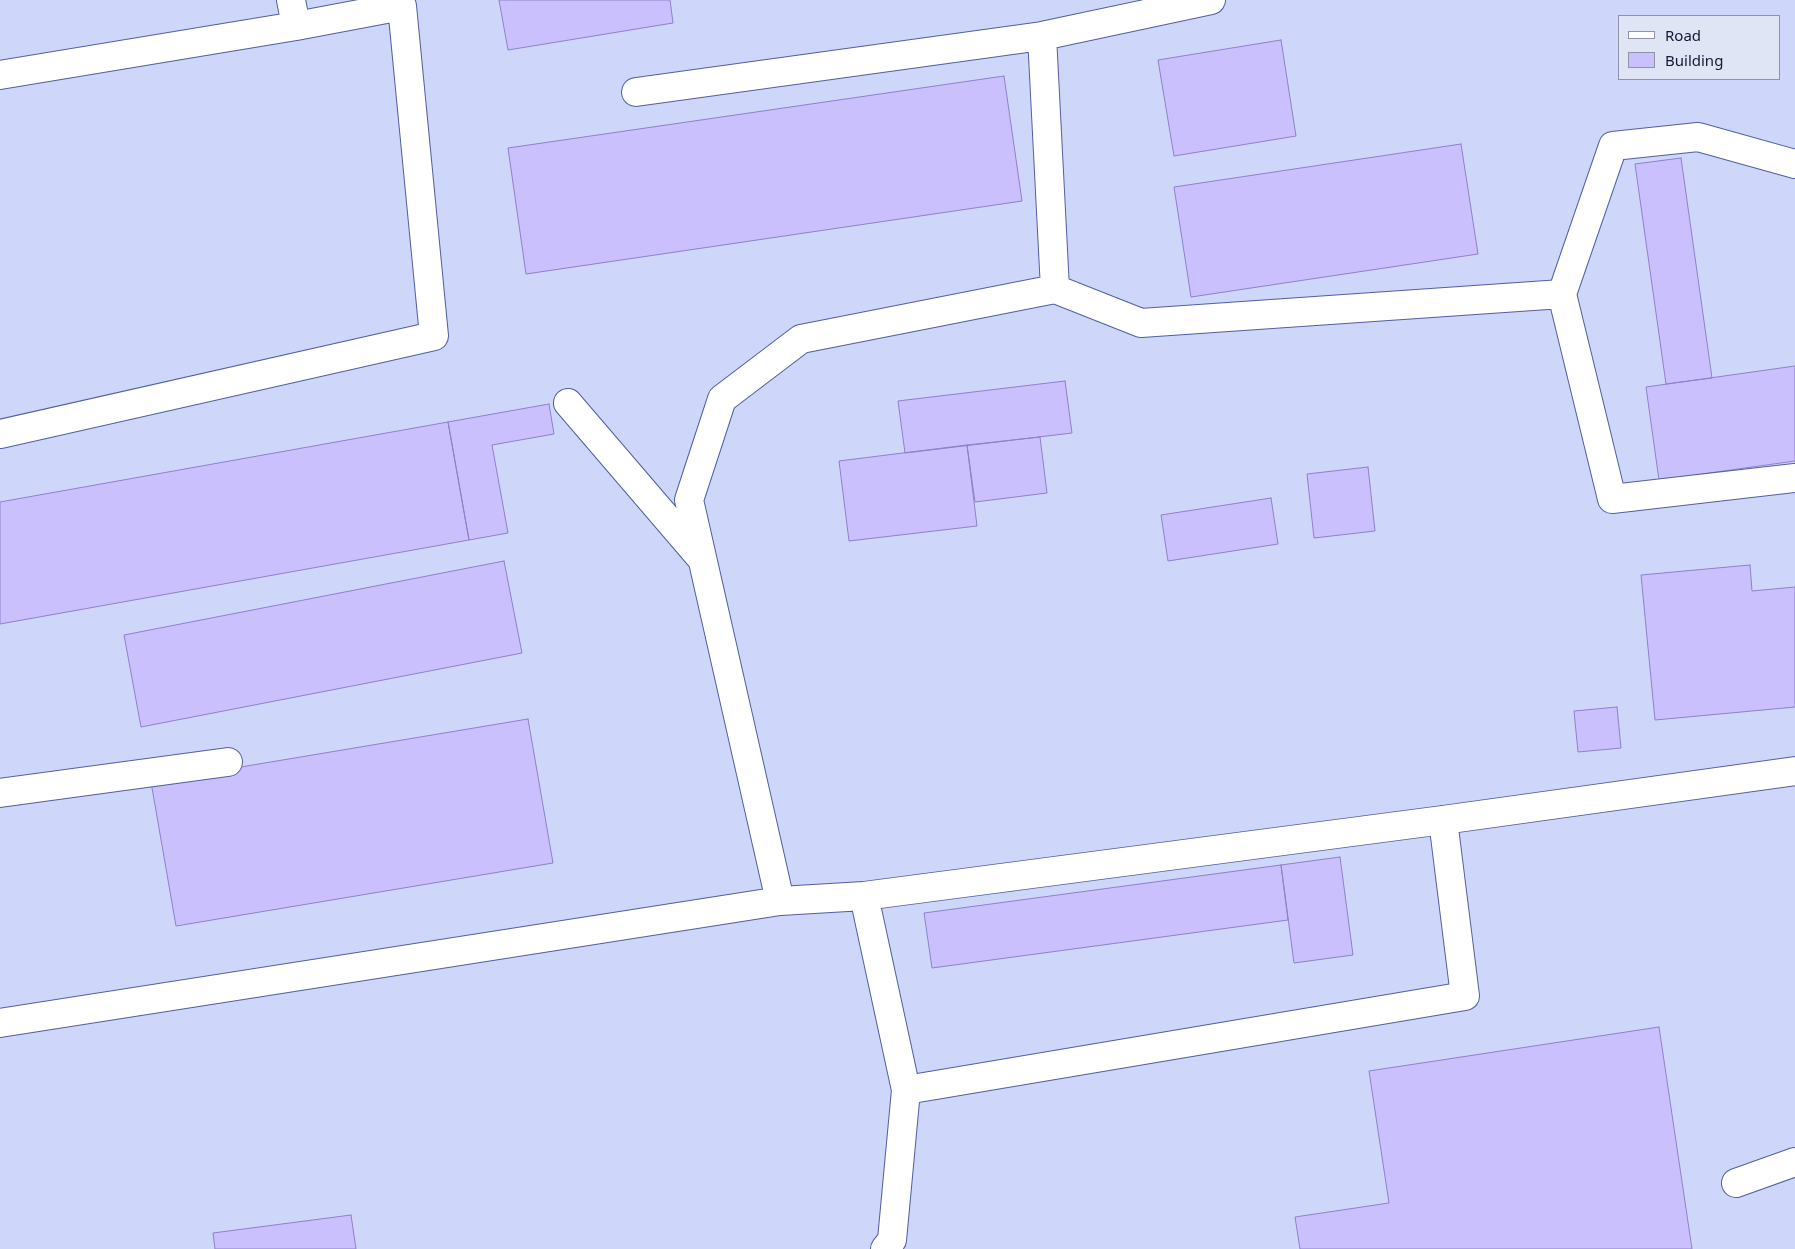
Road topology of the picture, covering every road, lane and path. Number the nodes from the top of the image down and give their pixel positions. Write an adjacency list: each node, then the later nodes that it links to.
1 (1211, 0): 3 (lane)
2 (293, 13): 4 (lane); 10 (lane)
3 (1042, 36): 5 (lane); 7 (lane)
4 (0, 75)
5 (636, 92)
6 (1795, 164): 8 (lane)
7 (1055, 289): 8 (lane); 12 (lane)
8 (1562, 294): 11 (lane)
9 (568, 402): 12 (lane)
10 (0, 434)
11 (1795, 478)
12 (702, 560): 18 (lane)
13 (228, 762): 15 (lane)
14 (1795, 771): 16 (lane)
15 (0, 793)
16 (1443, 820): 17 (lane); 20 (lane)
17 (864, 896): 18 (lane); 20 (lane)
18 (780, 901): 19 (lane)
19 (0, 1023)
20 (906, 1090): 23 (lane)
21 (1795, 1162): 22 (lane)
22 (1736, 1183)
23 (884, 1249)

